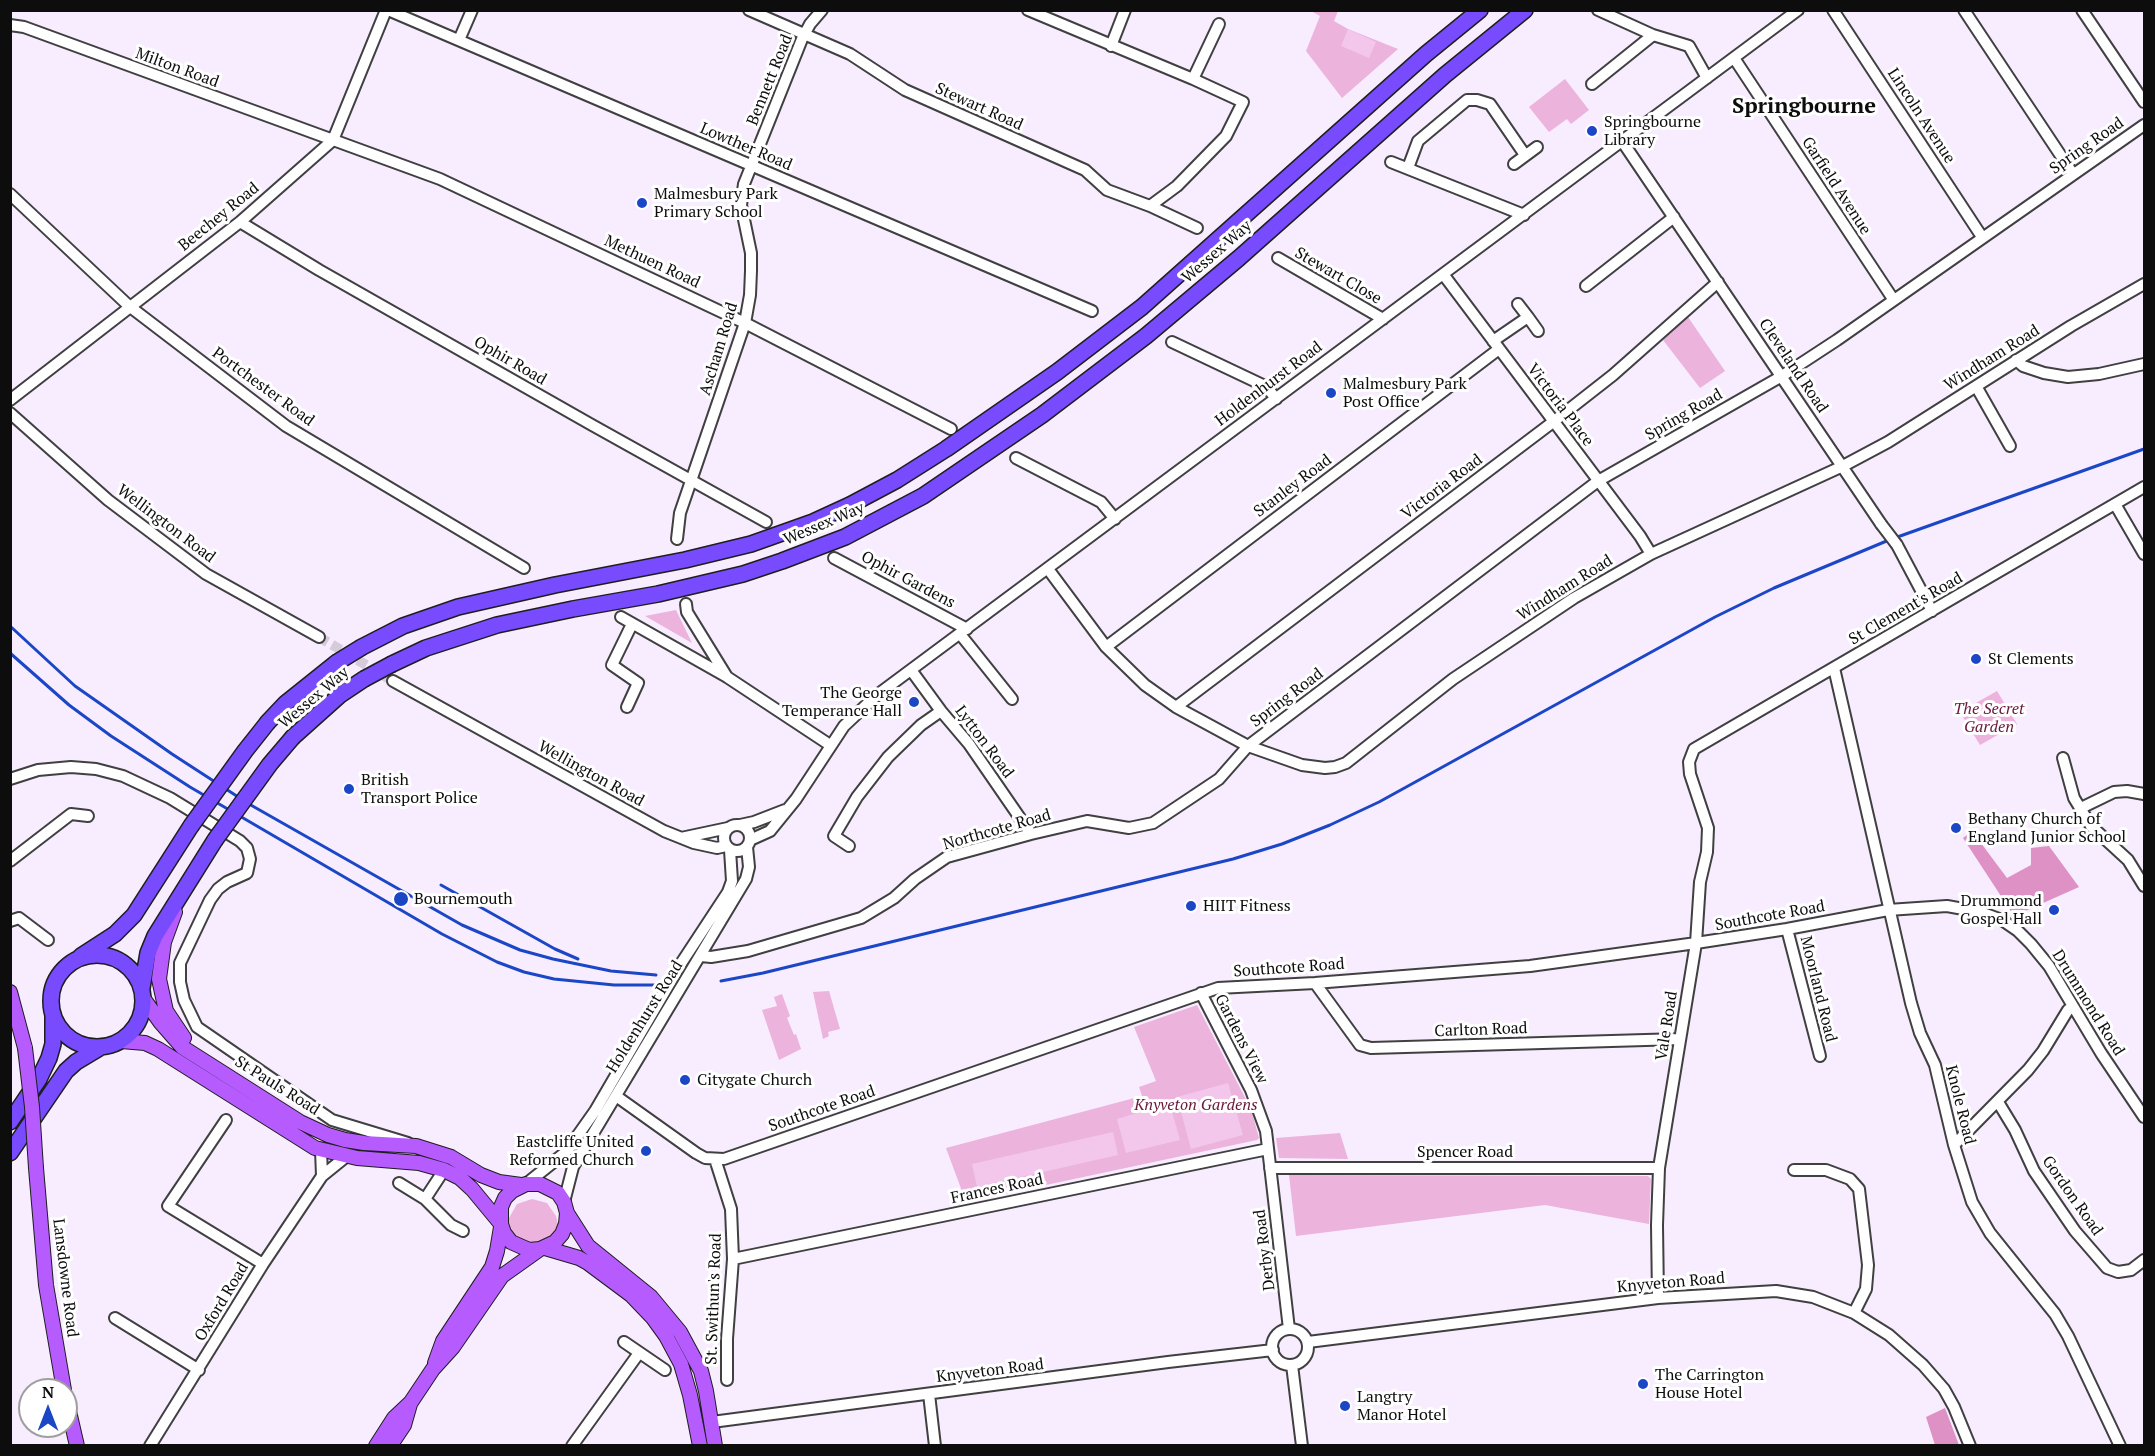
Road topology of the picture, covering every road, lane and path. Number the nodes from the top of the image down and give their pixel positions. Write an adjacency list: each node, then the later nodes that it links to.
1 (387, 10): 21 (street, Lowther Road); 31 (street, Beechey Road)
2 (472, 10): 21 (street)
3 (750, 10): 19 (street, Stewart Road)
4 (822, 10): 19 (street, Bennett Road)
5 (1028, 10): 16 (street)
6 (1125, 10): 22 (street)
7 (1473, 10): 23 (highway)
8 (1480, 10): 23 (highway, Wessex Way)
9 (1526, 10): 25 (highway, Wessex Way)
10 (1539, 10): 25 (highway)
11 (1598, 10): 20 (street)
12 (1798, 10): 24 (street, Holdenhurst Road)
13 (1833, 10): 46 (street, Lincoln Avenue)
14 (1964, 10): 39 (street)
15 (2082, 10): 29 (street)
16 (1052, 15): 22 (street)
17 (1219, 24): 27 (street)
18 (10, 25): 31 (street, Milton Road)
19 (805, 34): 37 (street, Bennett Road); 41 (street, Stewart Road)
20 (1653, 35): 26 (street); 28 (street)
21 (459, 40): 37 (street, Lowther Road)
22 (1111, 46): 27 (street)
23 (1426, 54): 126 (highway, Wessex Way, bridge)
24 (1734, 58): 26 (street, Holdenhurst Road); 52 (street, Garfield Avenue)
25 (1445, 75): 119 (highway, Wessex Way, bridge)
26 (1707, 78): 32 (street, Holdenhurst Road)
27 (1193, 79): 41 (street)
28 (1592, 84)
29 (2145, 102)
30 (2145, 125): 39 (street, Spring Road)
31 (333, 140): 44 (street, Beechey Road); 58 (street, Methuen Road)
32 (1622, 141): 42 (street, Holdenhurst Road); 43 (street, Cleveland Road)
33 (1537, 147): 34 (street)
34 (1525, 155): 36 (street); 38 (street)
35 (1390, 162): 38 (street)
36 (1514, 164)
37 (752, 165): 55 (street, Lowther Road); 58 (street, Ascham Road)
38 (1408, 168): 42 (street)
39 (2073, 174): 46 (street, Spring Road)
40 (10, 194): 54 (street, Portchester Road)
41 (1150, 206): 45 (street, Stewart Road)
42 (1524, 214): 48 (street, Holdenhurst Road)
43 (1674, 217): 49 (street, Cleveland Road); 51 (street)
44 (240, 222): 54 (street, Beechey Road); 74 (street, Ophir Road)
45 (1197, 228)
46 (1982, 237): 52 (street, Spring Road)
47 (1278, 258): 57 (street, Stewart Close)
48 (1443, 274): 57 (street, Holdenhurst Road); 61 (street, Victoria Place)
49 (1718, 282): 64 (street, Cleveland Road); 69 (street, Victoria Road)
50 (2145, 284): 62 (street, Windham Road)
51 (1586, 286)
52 (1893, 299): 64 (street, Spring Road)
53 (1518, 304): 56 (street)
54 (129, 306): 67 (street, Beechey Road); 84 (street, Portchester Road)
55 (1092, 311)
56 (1528, 317): 59 (street); 61 (street, Stanley Road)
57 (1383, 319): 66 (street, Holdenhurst Road)
58 (745, 323): 70 (street, Methuen Road); 74 (street, Ascham Road)
59 (1538, 331)
60 (1172, 342): 66 (street)
61 (1496, 345): 69 (street, Victoria Place); 92 (street, Stanley Road)
62 (2016, 360): 63 (street); 65 (street, Windham Road)
63 (2145, 364)
64 (1782, 376): 73 (street, Cleveland Road); 75 (street, Spring Road)
65 (1976, 387): 71 (street); 73 (street, Windham Road)
66 (1276, 399): 78 (street, Holdenhurst Road)
67 (10, 400)
68 (10, 413): 91 (street, Wellington Road)
69 (1553, 422): 75 (street, Victoria Place); 99 (street, Victoria Road)
70 (951, 429)
71 (2010, 446)
72 (1016, 458): 78 (street)
73 (1843, 466): 82 (street, Windham Road); 87 (street, Cleveland Road, bridge)
74 (692, 479): 79 (street, Ophir Road); 80 (street, Ascham Road)
75 (1598, 481): 82 (street, Victoria Place); 102 (street, Spring Road)
76 (2145, 487): 77 (street, St Clement's Road)
77 (2115, 504): 81 (street); 87 (street, St Clement's Road)
78 (1115, 519): 85 (street, Holdenhurst Road)
79 (766, 522)
80 (677, 538)
81 (2142, 546)
82 (1651, 554): 102 (street, Windham Road)
83 (834, 558): 90 (street, Ophir Gardens)
84 (524, 568)
85 (1048, 569): 90 (street, Holdenhurst Road); 92 (street, Windham Road)
86 (686, 604): 95 (street)
87 (1932, 610): 93 (street, St Clement's Road)
88 (621, 617): 89 (street)
89 (632, 624): 95 (street); 98 (street)
90 (964, 631): 94 (street, Holdenhurst Road); 97 (street)
91 (319, 637)
92 (1106, 647): 99 (street, Windham Road)
93 (1834, 668): 104 (street, St Clement's Road); 120 (street, Knole Road)
94 (911, 670): 100 (street, Lytton Road); 101 (street, Holdenhurst Road)
95 (727, 677): 101 (street)
96 (393, 681): 113 (street, Wellington Road)
97 (1012, 699)
98 (627, 707)
99 (1176, 707): 102 (street, Windham Road)
100 (941, 711): 112 (street, Lytton Road); 115 (street)
101 (830, 745): 108 (street, Holdenhurst Road)
102 (1248, 746): 112 (street, Northcote Road)
103 (2063, 758): 107 (street)
104 (1689, 762): 124 (street, Vale Road)
105 (10, 779): 144 (street)
106 (2145, 794): 107 (street)
107 (2081, 808): 118 (street)
108 (785, 810): 110 (street); 114 (street, Holdenhurst Road)
109 (88, 816): 117 (street)
110 (740, 825): 111 (street); 114 (street)
111 (728, 828): 113 (street); 116 (street, Holdenhurst Road)
112 (1031, 834): 125 (street, Northcote Road)
113 (681, 838): 116 (street, Wellington Road)
114 (749, 844): 116 (street, Holdenhurst Road); 125 (street, Holdenhurst Road)
115 (849, 846)
116 (728, 848): 156 (street, Holdenhurst Road)
117 (10, 861)
118 (2145, 886)
119 (184, 891): 129 (highway, Wessex Way); 137 (main road)
120 (1888, 910): 122 (street, Southcote Road); 131 (street, Drummond Road); 143 (street, Knole Road)
121 (10, 921): 123 (street)
122 (1787, 929): 124 (street, Southcote Road); 136 (street, Moorland Road)
123 (48, 940)
124 (1696, 943): 127 (street, Southcote Road); 133 (street, Vale Road)
125 (703, 960): 138 (street, Holdenhurst Road)
126 (69, 965): 129 (highway); 132 (highway)
127 (1315, 983): 130 (street, Southcote Road); 133 (street, Carlton Road)
128 (10, 992): 177 (main road, Lansdowne Road, bridge)
129 (142, 993): 134 (highway); 137 (main road, St Pauls Road)
130 (1201, 993): 145 (street, Gardens View); 149 (street, Southcote Road)
131 (2072, 1007): 139 (street); 140 (street, Drummond Road)
132 (53, 1015): 135 (highway); 142 (highway)
133 (1680, 1039): 151 (street, Vale Road)
134 (121, 1041): 135 (highway); 146 (main road, St Pauls Road)
135 (101, 1047): 147 (highway)
136 (1820, 1056)
137 (208, 1063): 144 (main road, St Pauls Road)
138 (616, 1096): 149 (street); 158 (street, Holdenhurst Road)
139 (1998, 1102): 143 (street); 163 (street, Gordon Road)
140 (2145, 1117)
141 (226, 1120): 164 (street)
142 (10, 1122)
143 (1954, 1145): 191 (street, Knole Road)
144 (417, 1146): 156 (main road, St Pauls Road)
145 (1268, 1149): 150 (street, Gardens View); 162 (street, Frances Road)
146 (321, 1150): 148 (main road, St Pauls Road); 154 (street)
147 (10, 1153)
148 (348, 1155): 152 (main road, St Pauls Road); 154 (street, Oxford Road)
149 (715, 1159): 162 (street, St. Swithun's Road)
150 (1270, 1168): 151 (street, Spencer Road); 168 (street, Derby Road)
151 (1659, 1168): 165 (street, Vale Road)
152 (444, 1170): 157 (street); 159 (main road, St Pauls Road)
153 (1794, 1170): 166 (street)
154 (322, 1176): 164 (street, Oxford Road)
155 (399, 1183): 157 (street)
156 (523, 1185): 158 (main road); 159 (main road)
157 (425, 1199): 160 (street)
158 (565, 1207): 161 (main road); 181 (main road)
159 (501, 1225): 161 (main road); 174 (main road)
160 (463, 1231)
161 (542, 1249): 174 (main road); 186 (main road)
162 (733, 1258): 178 (street, St. Swithun's Road)
163 (2145, 1260)
164 (263, 1264): 175 (street, Oxford Road)
165 (1658, 1298): 166 (street, Knyveton Road); 170 (street, Knyveton Road)
166 (1854, 1313): 190 (street, Knyveton Road)
167 (115, 1318): 175 (street)
168 (1289, 1329): 170 (street); 171 (street)
169 (624, 1342): 172 (street)
170 (1308, 1342): 173 (street)
171 (1273, 1350): 173 (street); 179 (street, Knyveton Road)
172 (639, 1353): 176 (street); 185 (street)
173 (1292, 1365): 189 (street)
174 (433, 1369): 180 (main road)
175 (199, 1370): 182 (street, Oxford Road)
176 (665, 1370)
177 (62, 1378)
178 (727, 1380)
179 (929, 1394): 181 (street, Knyveton Road); 188 (street)
180 (411, 1402): 183 (main road); 184 (main road)
181 (712, 1422): 187 (main road)
182 (150, 1446)
183 (376, 1446)
184 (390, 1446)
185 (572, 1446)
186 (700, 1446)
187 (715, 1446)
188 (935, 1446)
189 (1302, 1446)
190 (1970, 1446)
191 (2120, 1446)

